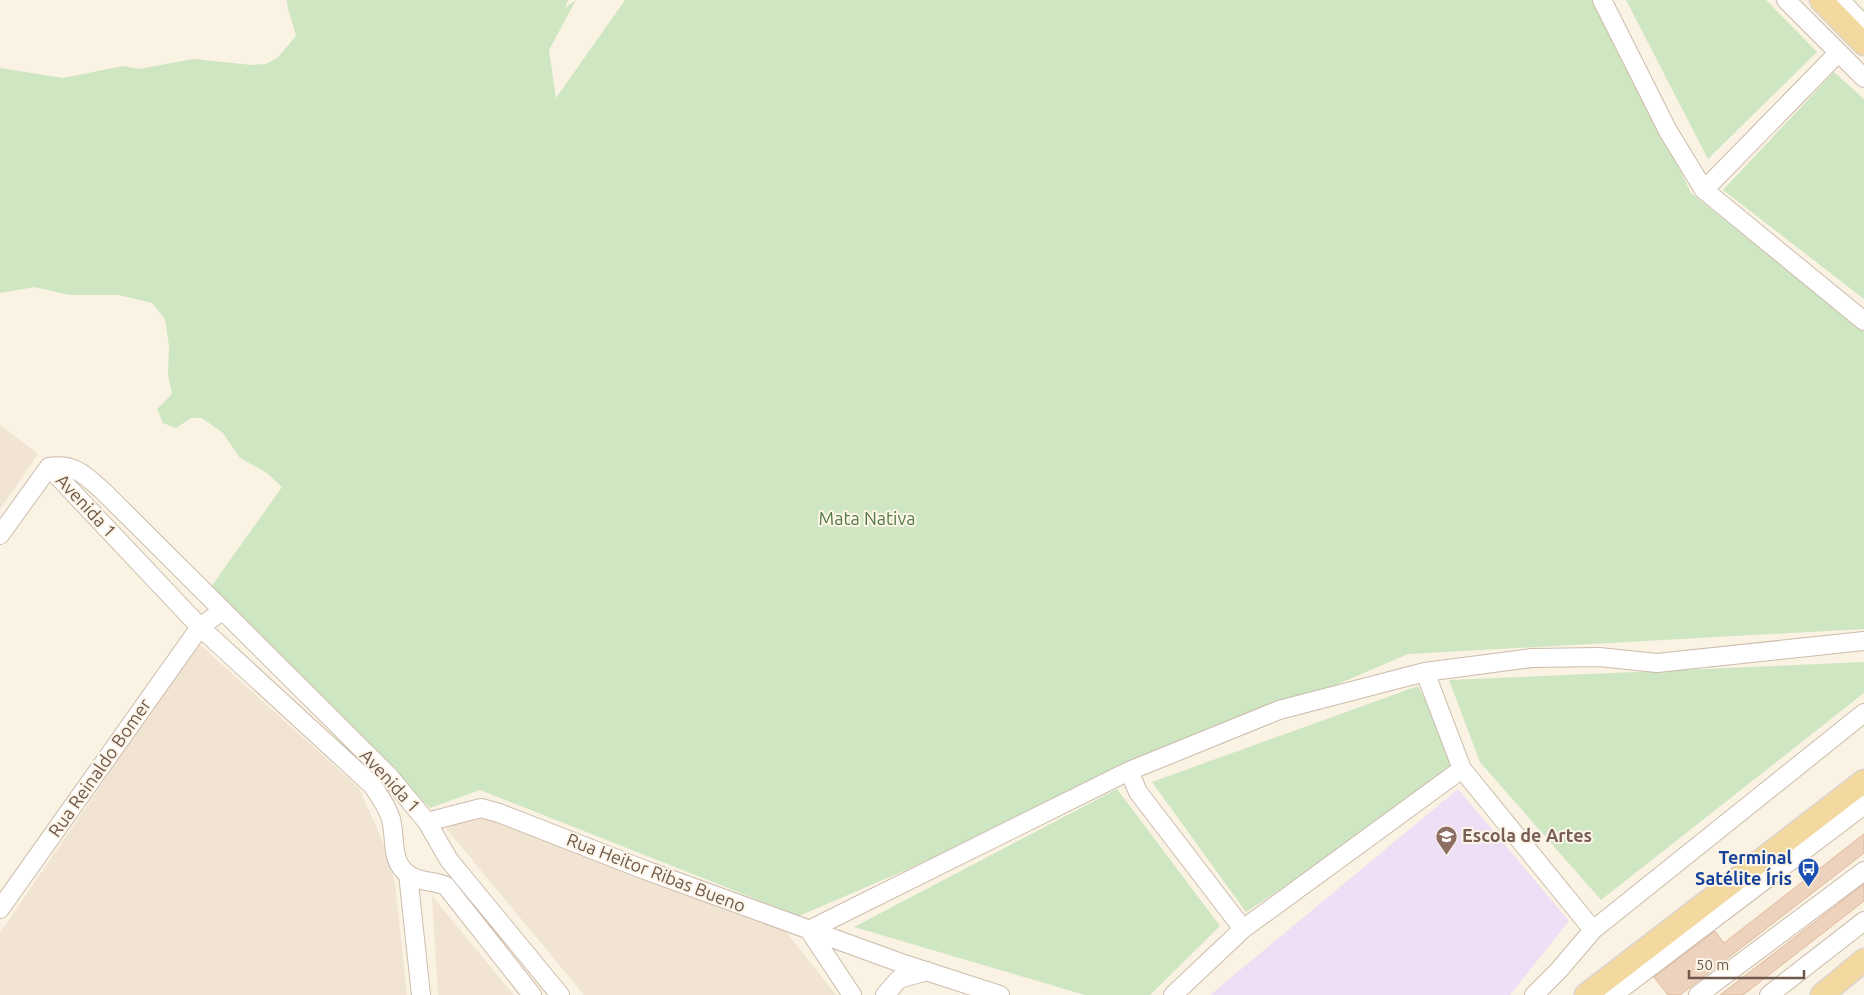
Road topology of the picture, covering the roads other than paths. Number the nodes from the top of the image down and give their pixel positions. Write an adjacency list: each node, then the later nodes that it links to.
1 (1602, 0): 9 (street)
2 (1786, 0): 7 (street)
3 (1821, 0): 6 (main road)
4 (1840, 0): 5 (street)
5 (1864, 25)
6 (1864, 44)
7 (1838, 53): 8 (street); 9 (street)
8 (1864, 78)
9 (1704, 190): 10 (street)
10 (1864, 321)
11 (49, 467): 12 (street); 13 (street, Avenida 1); 14 (street, Avenida 1)
12 (0, 535)
13 (222, 611): 14 (street, Rua Reinaldo Bomer); 22 (street, Avenida 1)
14 (200, 627): 25 (street, Avenida 1); 26 (street, Rua Reinaldo Bomer)
15 (1864, 641): 16 (street)
16 (1425, 672): 18 (street); 19 (street)
17 (1864, 713): 30 (street)
18 (1462, 769): 28 (street); 30 (street)
19 (1129, 771): 28 (street); 29 (street)
20 (1864, 781): 41 (main road)
21 (1864, 804): 42 (street)
22 (427, 822): 23 (street, Avenida 1); 29 (street, Rua Heitor Ribas Bueno)
23 (441, 850): 25 (street); 35 (street, Avenida 1)
24 (1864, 871): 43 (street)
25 (415, 878): 33 (street); 34 (street)
26 (0, 909)
27 (1864, 922): 44 (street)
28 (1243, 929): 39 (street)
29 (809, 930): 32 (street, Rua Heitor Ribas Bueno); 36 (street)
30 (1593, 930): 40 (street)
31 (1864, 960): 45 (main road)
32 (928, 971): 37 (street); 38 (street, Rua Heitor Ribas Bueno)
33 (421, 995)
34 (532, 995)
35 (560, 995)
36 (852, 995)
37 (885, 995)
38 (1000, 995)
39 (1173, 995)
40 (1534, 995)
41 (1586, 995)
42 (1613, 995)
43 (1698, 995)
44 (1769, 995)
45 (1822, 995)

